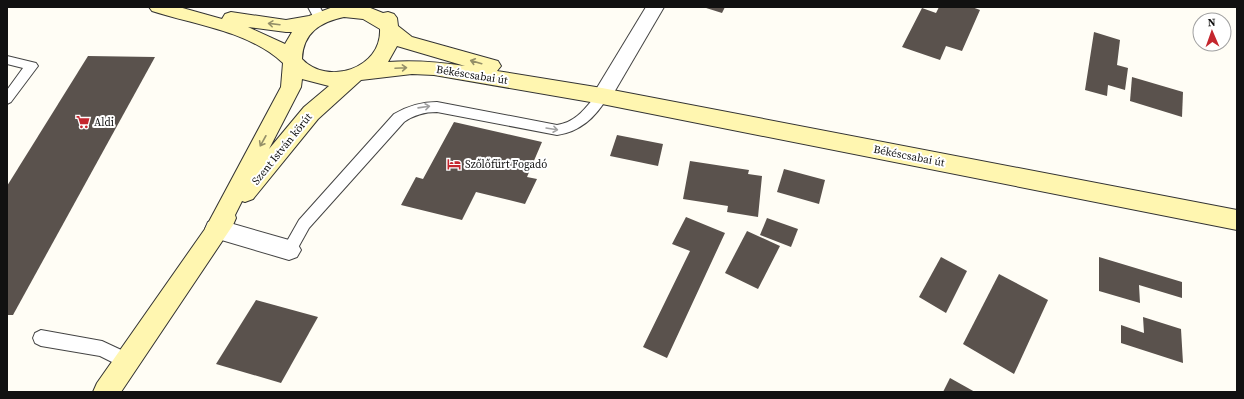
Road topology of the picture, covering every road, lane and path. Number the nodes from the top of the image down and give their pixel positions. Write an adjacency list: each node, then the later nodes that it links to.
1 (159, 7): 5 (street, Békéscsabai út, one-way to 1); 8 (street, Békéscsabai út)
2 (388, 7): 6 (street)
3 (655, 7): 11 (street)
4 (342, 10): 5 (street, Békéscsabai út); 6 (street, Békéscsabai út)
5 (315, 16): 8 (street, Békéscsabai út)
6 (388, 29): 9 (street, Békéscsabai út); 10 (street, Békéscsabai út, one-way to 6)
7 (7, 60): 12 (lane)
8 (294, 61): 9 (street, Békéscsabai út); 14 (street, Szent István körút, one-way to 14)
9 (359, 73): 10 (street, Békéscsabai út, one-way to 10); 14 (street, Szent István körút)
10 (581, 92): 11 (street, Békéscsabai út)
11 (602, 96): 13 (street, Békéscsabai út); 15 (lane, one-way to 11)
12 (7, 99)
13 (1237, 220)
14 (216, 230): 15 (street); 17 (street, Szent István körút)
15 (289, 250)
16 (41, 338): 17 (lane)
17 (126, 361): 18 (street, Szent István körút)
18 (106, 392)

